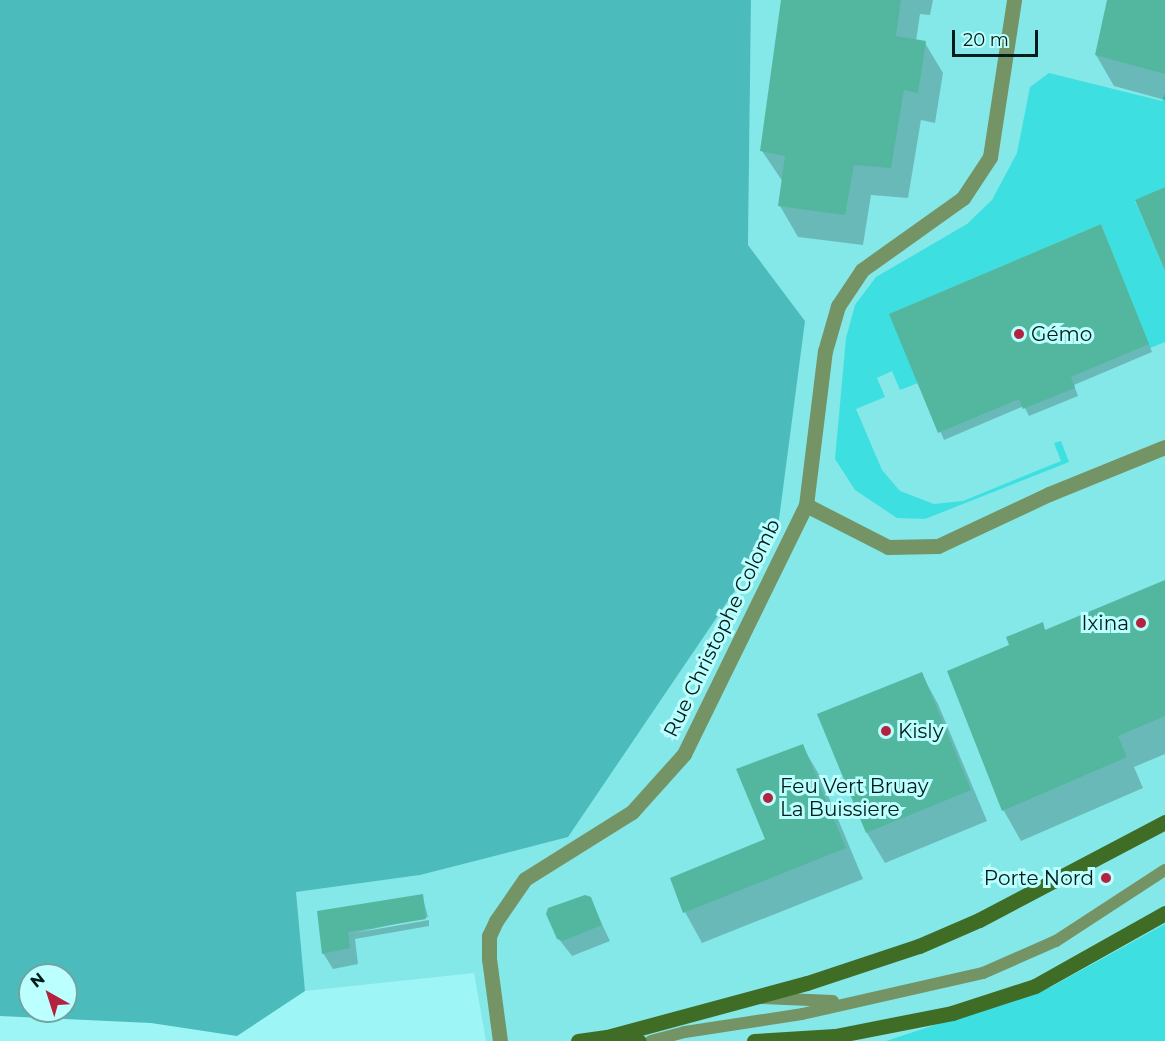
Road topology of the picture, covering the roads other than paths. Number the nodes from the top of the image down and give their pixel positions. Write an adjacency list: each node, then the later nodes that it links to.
1 (1014, 0): 3 (street, Rue Christophe Colomb)
2 (1165, 447): 3 (street, Rue Christophe Colomb)
3 (806, 505): 10 (street, Rue Christophe Colomb)
4 (1165, 822): 7 (main road)
5 (1165, 870): 8 (lane)
6 (1165, 913): 14 (main road)
7 (752, 997): 8 (lane); 9 (main road)
8 (850, 1001): 13 (lane)
9 (607, 1037): 11 (main road); 12 (main road)
10 (500, 1041)
11 (578, 1041)
12 (639, 1041)
13 (651, 1041)
14 (754, 1041)

